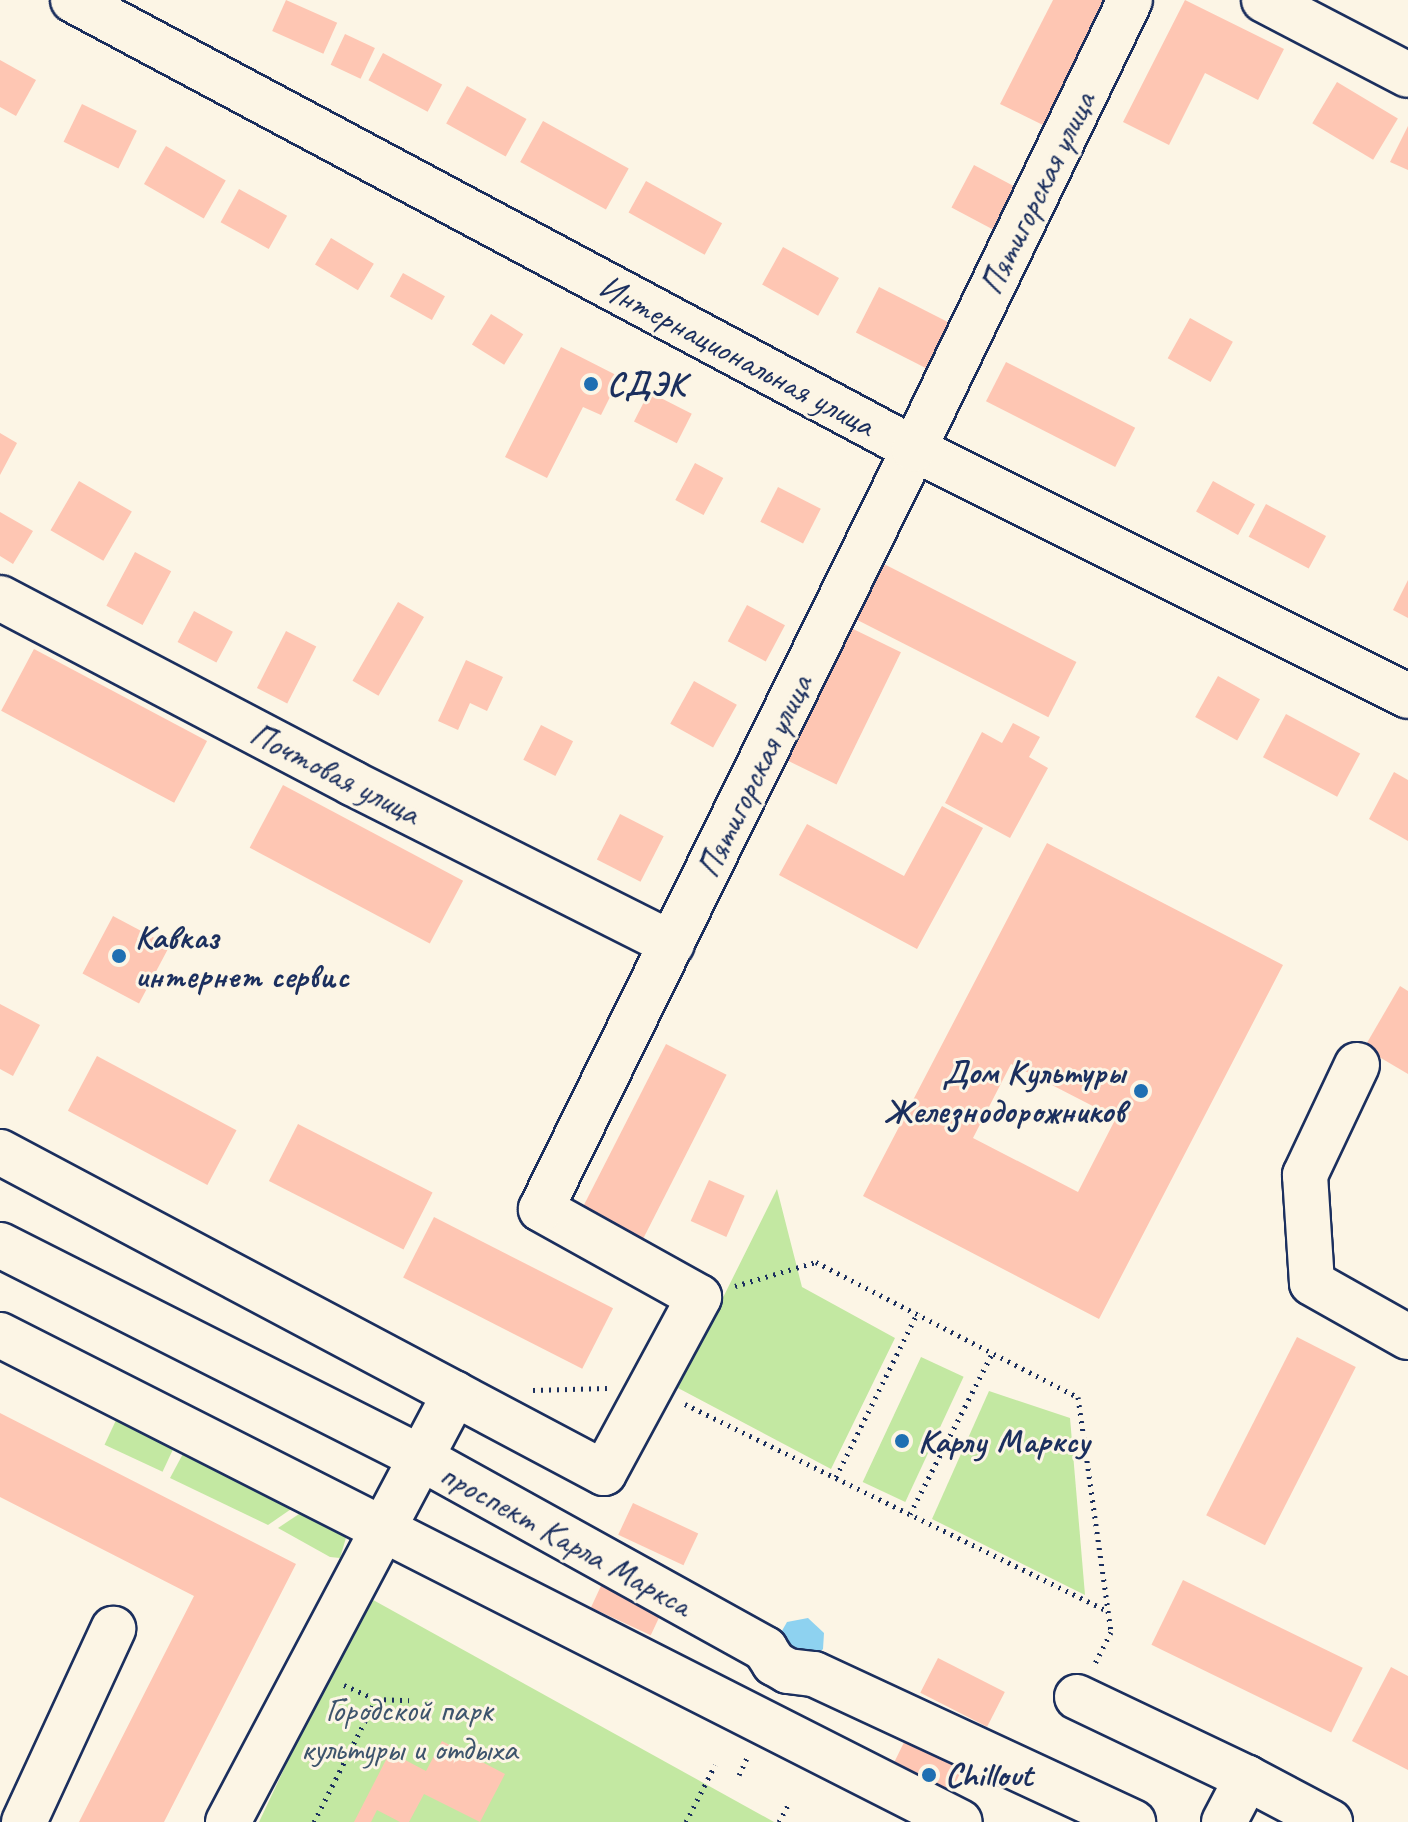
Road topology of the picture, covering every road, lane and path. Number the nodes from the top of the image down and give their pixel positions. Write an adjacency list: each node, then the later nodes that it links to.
1 (73, 0): 5 (street, Интернациональная улица)
2 (1130, 0): 5 (street, Пятигорская улица)
3 (1264, 0): 4 (street)
4 (1408, 75)
5 (914, 449): 7 (street, Интернациональная улица); 8 (street, Пятигорская улица)
6 (0, 598): 8 (street, Почтовая улица)
7 (1408, 696)
8 (672, 944): 12 (street, Пятигорская улица)
9 (1357, 1065): 15 (street)
10 (0, 1152): 19 (street)
11 (0, 1245): 20 (street, проспект Карла Маркса)
12 (699, 1297): 13 (path); 17 (street)
13 (918, 1312): 16 (path); 21 (path)
14 (0, 1335): 23 (street, проспект Карла Маркса)
15 (1408, 1337)
16 (992, 1354): 22 (path); 24 (path)
17 (651, 1387): 18 (path); 19 (street); 21 (path)
18 (523, 1390)
19 (455, 1393): 20 (street)
20 (419, 1457): 23 (street); 37 (street, проспект Карла Маркса)
21 (836, 1477): 22 (path)
22 (910, 1514): 24 (path)
23 (383, 1529): 32 (street); 36 (street, проспект Карла Маркса)
24 (1108, 1612): 26 (path)
25 (113, 1629): 31 (street)
26 (1077, 1697): 29 (street)
27 (409, 1700): 33 (path)
28 (715, 1765): 34 (path)
29 (1247, 1778): 38 (street); 39 (street)
30 (789, 1803): 35 (path)
31 (24, 1822)
32 (228, 1822)
33 (314, 1822)
34 (686, 1822)
35 (779, 1822)
36 (960, 1822)
37 (1133, 1822)
38 (1224, 1822)
39 (1330, 1822)

